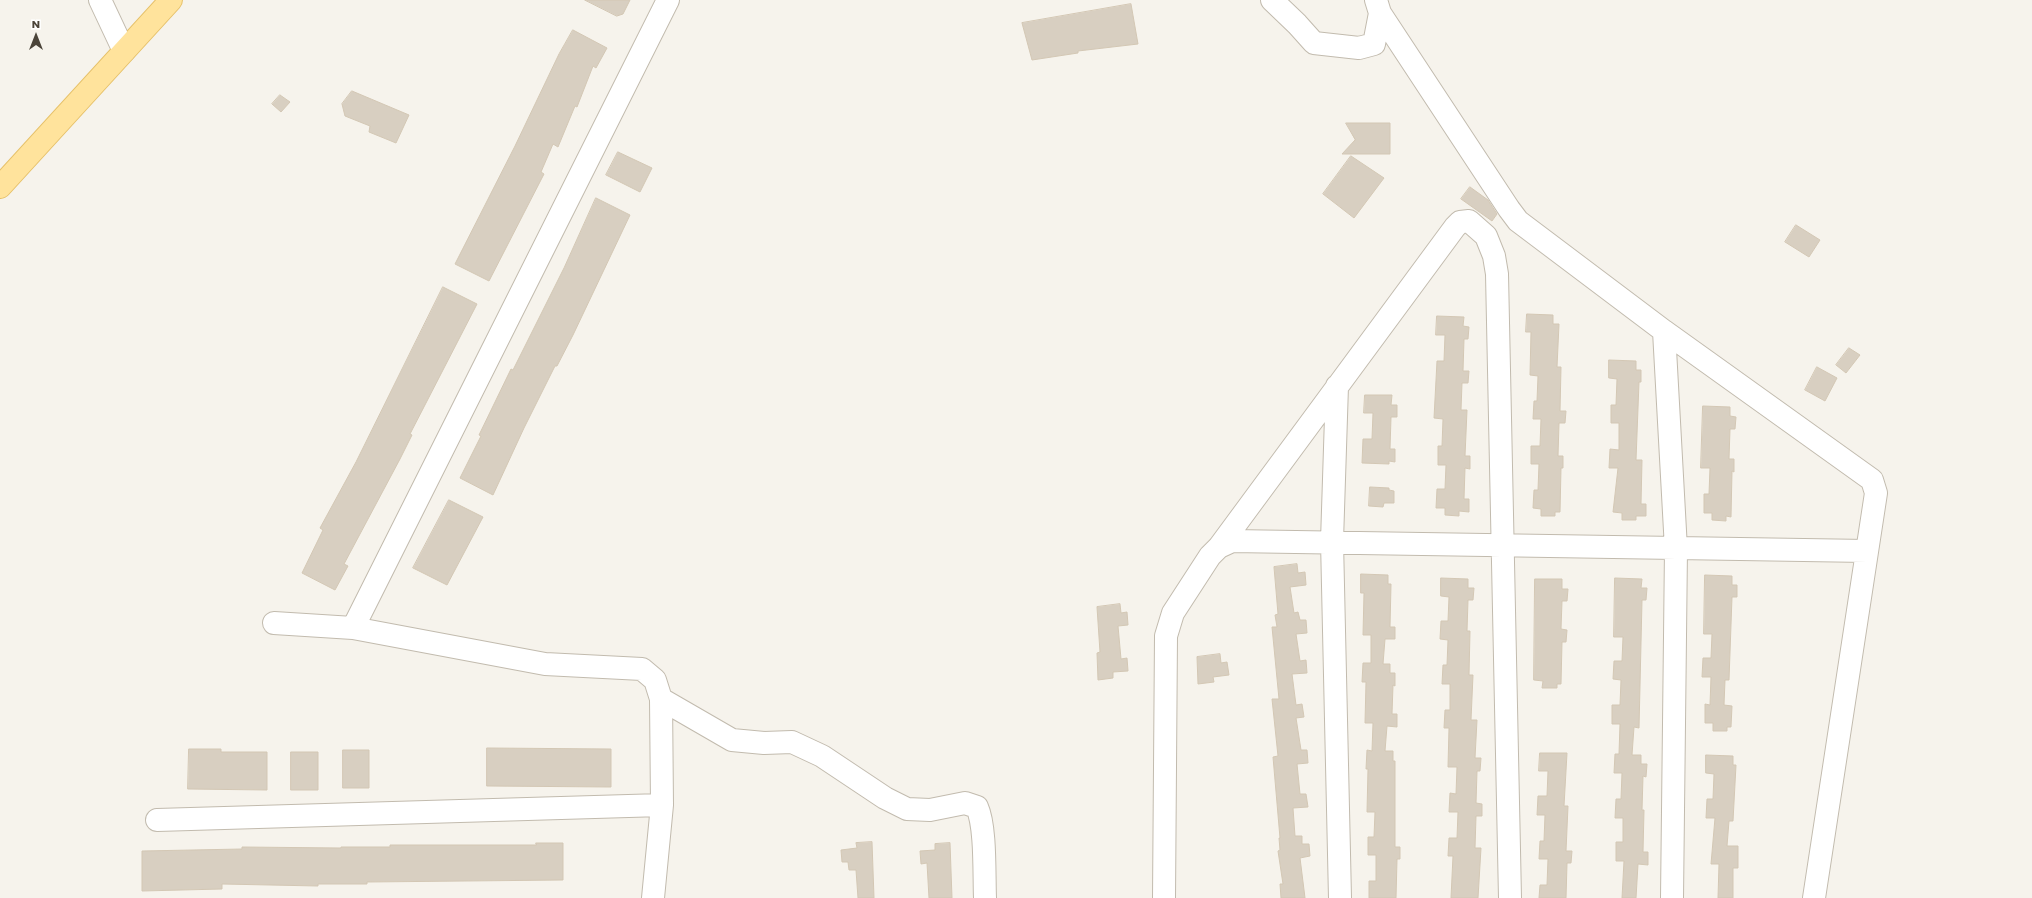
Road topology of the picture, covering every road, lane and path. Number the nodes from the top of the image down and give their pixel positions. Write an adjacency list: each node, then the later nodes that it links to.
1 (100, 0): 6 (street)
2 (171, 0): 6 (main road)
3 (668, 0): 16 (street)
4 (1272, 0): 5 (street)
5 (1378, 6): 8 (street)
6 (124, 51): 7 (main road)
7 (0, 187)
8 (1664, 331): 13 (street); 14 (street)
9 (1336, 386): 10 (street); 11 (street); 12 (street)
10 (1332, 541): 11 (street); 12 (street); 23 (street)
11 (1504, 544): 13 (street); 24 (street)
12 (1219, 547): 22 (street)
13 (1676, 549): 14 (street); 25 (street)
14 (1867, 551): 26 (street)
15 (274, 623): 16 (street)
16 (353, 628): 17 (street)
17 (661, 699): 18 (street); 21 (street)
18 (662, 805): 19 (street); 20 (street)
19 (157, 820)
20 (653, 898)
21 (985, 898)
22 (1164, 898)
23 (1340, 898)
24 (1510, 898)
25 (1672, 898)
26 (1814, 898)

